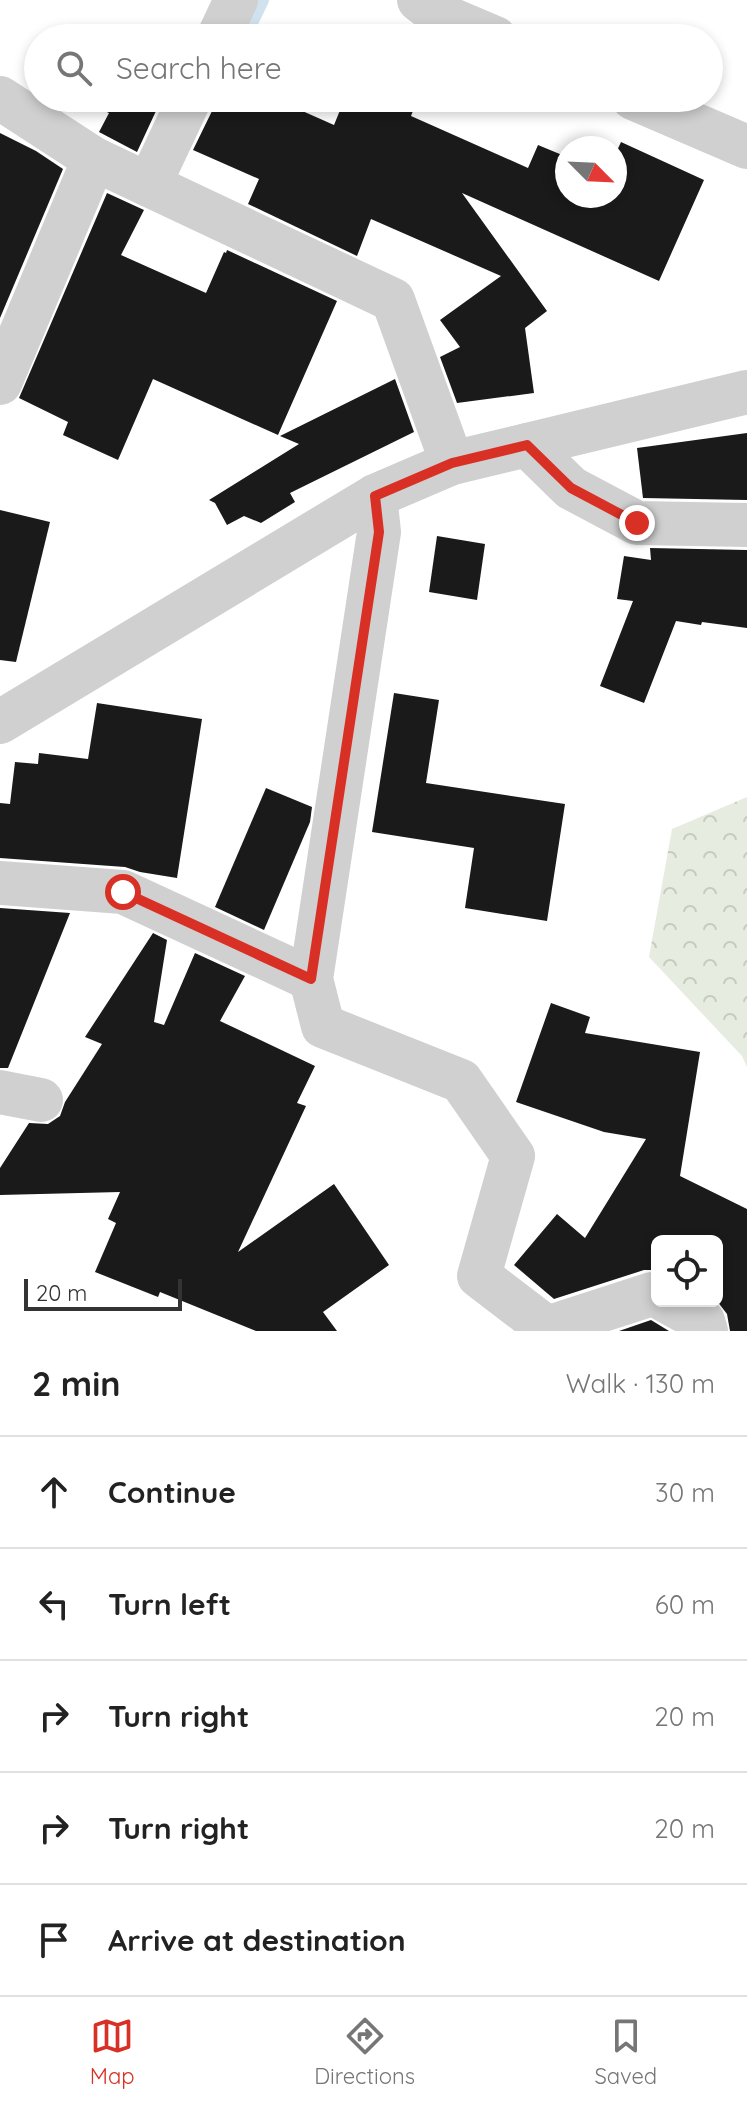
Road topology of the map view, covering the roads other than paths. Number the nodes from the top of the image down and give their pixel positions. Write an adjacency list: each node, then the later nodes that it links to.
1 (236, 0): 3 (street)
2 (419, 0): 4 (street)
3 (225, 24)
4 (462, 24)
5 (0, 98): 9 (street)
6 (183, 112): 10 (street)
7 (666, 112): 8 (street)
8 (747, 147)
9 (94, 159): 10 (street); 11 (street)
10 (149, 185): 14 (street)
11 (0, 383)
12 (747, 392): 13 (street)
13 (527, 445): 14 (street); 16 (street)
14 (452, 463): 15 (street)
15 (375, 496): 17 (street); 19 (street)
16 (747, 525)
17 (0, 722)
18 (0, 883): 19 (street)
19 (311, 979): 22 (street)
20 (651, 1294): 22 (street)
21 (677, 1307): 23 (street)
22 (545, 1329)
23 (706, 1331)

